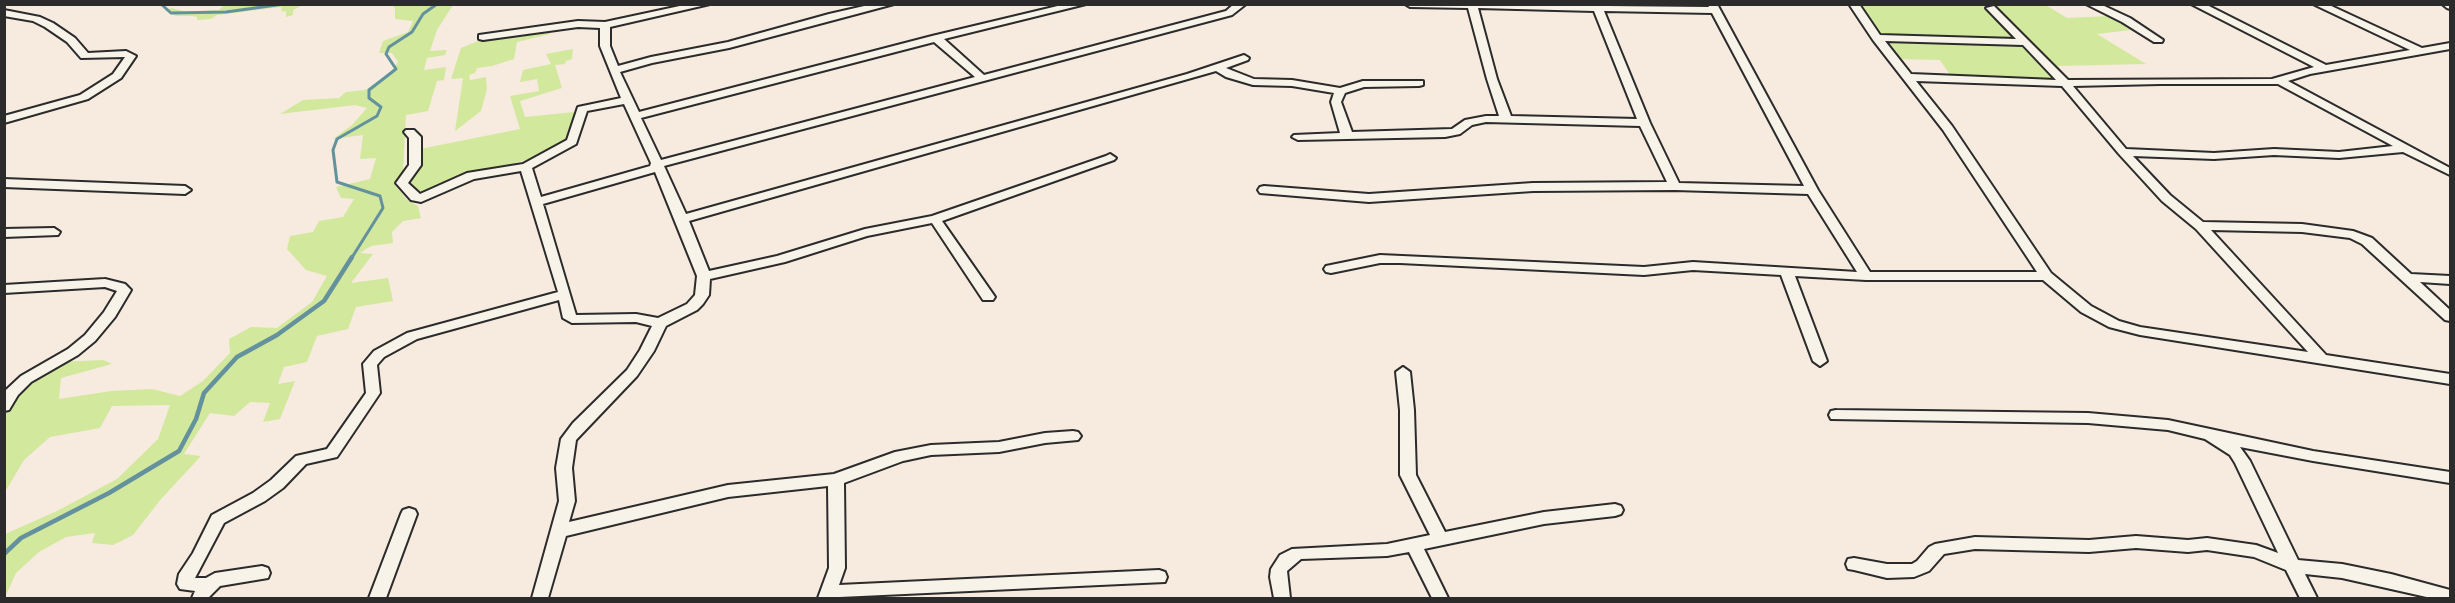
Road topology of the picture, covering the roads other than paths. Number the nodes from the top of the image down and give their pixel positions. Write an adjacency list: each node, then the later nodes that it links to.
1 (705, 4): 15 (street)
2 (889, 4): 26 (street)
3 (1081, 4): 17 (street)
4 (1241, 4): 28 (street)
5 (1410, 4): 10 (street)
6 (1854, 4): 18 (street)
7 (2091, 4): 19 (street)
8 (2196, 4): 25 (street)
9 (2318, 4): 22 (street)
10 (1473, 7): 12 (street); 35 (street)
11 (1712, 7): 12 (street); 51 (street)
12 (1598, 8): 37 (street)
13 (1991, 8): 20 (street)
14 (4, 13): 36 (street)
15 (604, 25): 16 (street); 26 (street)
16 (483, 37)
17 (936, 38): 28 (street); 34 (street)
18 (1877, 38): 20 (street); 27 (street)
19 (2158, 40)
20 (2023, 42): 31 (street)
21 (2451, 46): 22 (street)
22 (2420, 51): 25 (street)
23 (1244, 58): 24 (street)
24 (1217, 67): 32 (street); 53 (street)
25 (2324, 68): 29 (street)
26 (614, 70): 33 (street)
27 (1907, 77): 31 (street); 62 (street)
28 (983, 79): 45 (street)
29 (2281, 81): 31 (street); 41 (street)
30 (1419, 83): 32 (street)
31 (2063, 83): 42 (street)
32 (1340, 91): 39 (street)
33 (627, 100): 34 (street); 44 (street)
34 (635, 116): 45 (street)
35 (1506, 119): 37 (street); 39 (street)
36 (4, 120)
37 (1644, 123): 48 (street)
38 (410, 132): 44 (street)
39 (1347, 136): 40 (street)
40 (1298, 137)
41 (2404, 148): 42 (street); 46 (street)
42 (2123, 152): 55 (street)
43 (1110, 158): 54 (street)
44 (526, 166): 52 (street)
45 (656, 166): 52 (street); 53 (street)
46 (2451, 172)
47 (4, 183): 49 (street)
48 (1675, 186): 50 (street); 51 (street)
49 (184, 190)
50 (1264, 190)
51 (1812, 190): 61 (street)
52 (537, 202): 66 (street)
53 (682, 219): 60 (street)
54 (935, 219): 60 (street); 67 (street)
55 (2200, 226): 63 (street); 70 (street)
56 (54, 232): 57 (street)
57 (4, 233)
58 (1331, 269): 59 (street)
59 (1786, 270): 61 (street); 71 (street)
60 (704, 276): 69 (street)
61 (1866, 276): 62 (street)
62 (2046, 276): 70 (street)
63 (2410, 278): 64 (street); 68 (street)
64 (2451, 280)
65 (4, 289): 74 (street)
66 (565, 294): 69 (street); 89 (street)
67 (988, 297)
68 (2451, 317)
69 (660, 323): 82 (street)
70 (2321, 358): 73 (street)
71 (1820, 361)
72 (1403, 372): 83 (street)
73 (2451, 379)
74 (4, 406)
75 (1836, 415): 77 (street)
76 (1073, 436): 79 (street)
77 (2214, 438): 78 (street); 86 (street)
78 (2451, 477)
79 (836, 480): 82 (street); 90 (street)
80 (1615, 510): 83 (street)
81 (409, 514): 92 (street)
82 (559, 531): 93 (street)
83 (1440, 538): 84 (street)
84 (1413, 544): 94 (street); 95 (street)
85 (1854, 564): 86 (street)
86 (2293, 566): 91 (street); 96 (street)
87 (262, 573): 89 (street)
88 (1159, 577): 90 (street)
89 (204, 592)
90 (827, 595)
91 (2451, 597)
92 (377, 598)
93 (540, 598)
94 (1282, 598)
95 (1440, 598)
96 (2308, 598)

